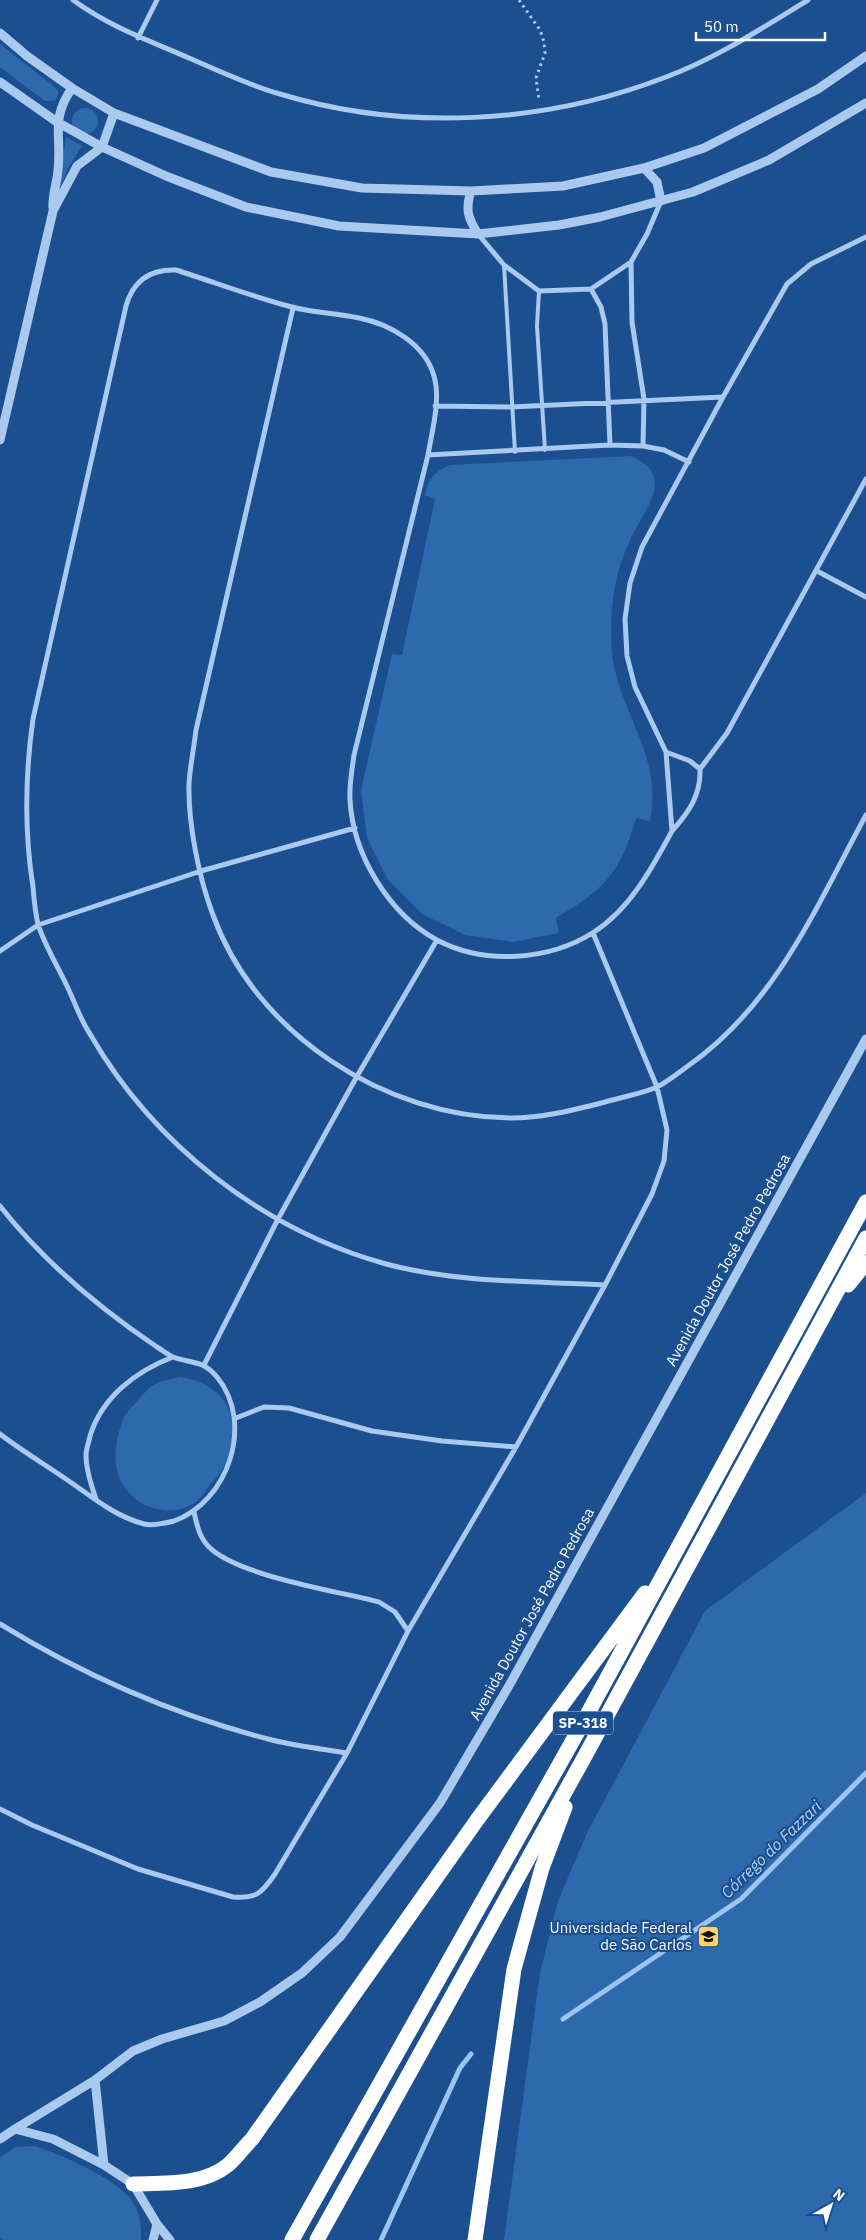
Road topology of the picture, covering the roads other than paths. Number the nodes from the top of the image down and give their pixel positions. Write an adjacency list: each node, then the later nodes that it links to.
1 (73, 0): 5 (street)
2 (157, 0): 5 (street)
3 (808, 0): 5 (street)
4 (0, 33): 8 (street)
5 (138, 38)
6 (866, 56): 13 (street)
7 (0, 82): 11 (street)
8 (72, 88): 10 (street); 11 (street)
9 (866, 104): 15 (street)
10 (114, 113): 12 (street); 14 (street)
11 (57, 122): 12 (street); 16 (street)
12 (102, 147): 16 (street); 17 (street)
13 (644, 168): 14 (street); 15 (street)
14 (471, 191): 17 (street)
15 (661, 201): 17 (street); 19 (street)
16 (53, 211): 30 (street)
17 (478, 234): 20 (street)
18 (866, 237): 24 (street)
19 (631, 262): 21 (street); 25 (street)
20 (504, 266): 22 (street); 29 (lane)
21 (591, 289): 22 (street); 26 (street)
22 (539, 291): 27 (lane)
23 (293, 308): 28 (street); 45 (street); 46 (street)
24 (723, 397): 25 (street); 36 (street)
25 (644, 399): 26 (street); 32 (street)
26 (607, 401): 27 (street); 31 (street)
27 (543, 405): 29 (street); 33 (lane)
28 (435, 406): 29 (street); 35 (street)
29 (511, 407): 34 (lane)
30 (0, 440)
31 (610, 445): 32 (street); 33 (street)
32 (643, 446): 36 (street)
33 (545, 450): 34 (street)
34 (515, 452): 35 (street)
35 (428, 455): 43 (street)
36 (689, 462): 40 (street)
37 (866, 480): 38 (street)
38 (817, 571): 39 (street); 41 (street)
39 (866, 596)
40 (666, 752): 41 (street); 44 (street)
41 (700, 769): 44 (street)
42 (866, 815): 52 (street)
43 (355, 828): 45 (street); 48 (street)
44 (672, 831): 47 (street)
45 (201, 872): 46 (street); 51 (street)
46 (38, 925): 49 (street); 55 (street)
47 (593, 933): 48 (street); 52 (street)
48 (437, 940): 51 (street)
49 (0, 951)
50 (866, 1039): 73 (street, Avenida Doutor José Pedro Pedrosa)
51 (356, 1078): 52 (street); 55 (street)
52 (658, 1087): 58 (street)
53 (866, 1202): 67 (highway, SP-318)
54 (0, 1206): 60 (street)
55 (278, 1219): 58 (street); 61 (street)
56 (866, 1238): 59 (highway, SP-318)
57 (866, 1263): 59 (highway)
58 (605, 1285): 64 (street)
59 (820, 1319): 71 (highway, SP-318)
60 (173, 1357): 61 (street); 65 (street)
61 (204, 1365): 62 (street)
62 (236, 1418): 64 (street); 66 (street)
63 (0, 1434): 65 (street)
64 (516, 1446): 69 (street)
65 (96, 1500): 66 (street)
66 (194, 1512): 69 (street)
67 (678, 1548): 77 (highway); 81 (highway, SP-318)
68 (0, 1624): 70 (street)
69 (408, 1631): 70 (street)
70 (347, 1753): 72 (street)
71 (584, 1756): 82 (highway, SP-318); 83 (highway)
72 (0, 1809)
73 (96, 2080): 74 (street, Avenida Doutor José Pedro Pedrosa); 76 (street)
74 (15, 2129): 75 (street, Avenida Doutor José Pedro Pedrosa); 76 (street)
75 (1, 2136)
76 (104, 2166): 77 (street)
77 (133, 2184): 78 (street)
78 (157, 2224): 79 (street); 80 (street)
79 (154, 2240)
80 (170, 2240)
81 (292, 2240)
82 (317, 2240)
83 (475, 2240)

